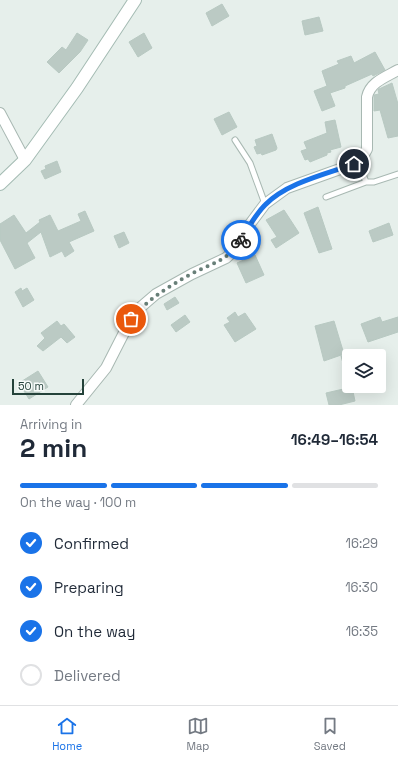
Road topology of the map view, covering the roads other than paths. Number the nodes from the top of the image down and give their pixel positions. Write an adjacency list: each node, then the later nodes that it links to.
1 (135, 0): 5 (street)
2 (398, 70): 6 (street)
3 (0, 113): 5 (street)
4 (235, 140): 11 (lane)
5 (25, 160): 9 (street)
6 (358, 161): 8 (lane); 11 (street)
7 (398, 174): 8 (lane)
8 (366, 182): 10 (lane)
9 (0, 184)
10 (326, 197)
11 (265, 204): 12 (street)
12 (76, 405)

